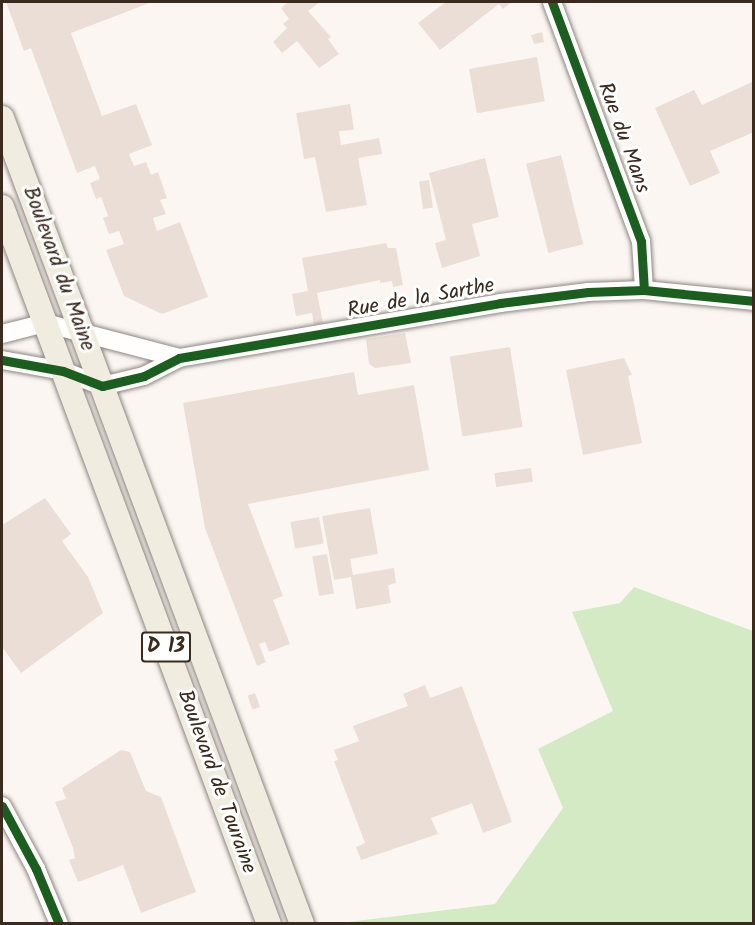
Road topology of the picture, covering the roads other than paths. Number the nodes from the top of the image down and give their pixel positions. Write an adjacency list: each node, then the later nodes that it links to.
1 (552, 2): 4 (street, Rue du Mans)
2 (2, 118): 8 (main road, Boulevard du Maine / D 13)
3 (2, 207): 6 (main road, Boulevard du Maine / D 13)
4 (644, 290): 5 (street, Rue de la Sarthe); 9 (street, Rue de la Sarthe)
5 (753, 301)
6 (45, 323): 7 (street); 8 (street, Rue de la Sarthe); 11 (main road, Boulevard du Maine / D 13)
7 (2, 334)
8 (82, 335): 9 (street, Rue de la Sarthe); 12 (main road, Boulevard du Maine / D 13)
9 (179, 358): 12 (street, Rue de la Sarthe)
10 (2, 360): 11 (street)
11 (63, 371): 12 (street); 15 (main road, Boulevard de Touraine / D 13)
12 (102, 386): 16 (main road, Boulevard de Touraine / D 13)
13 (2, 806): 14 (street)
14 (59, 924)
15 (269, 924)
16 (302, 924)

